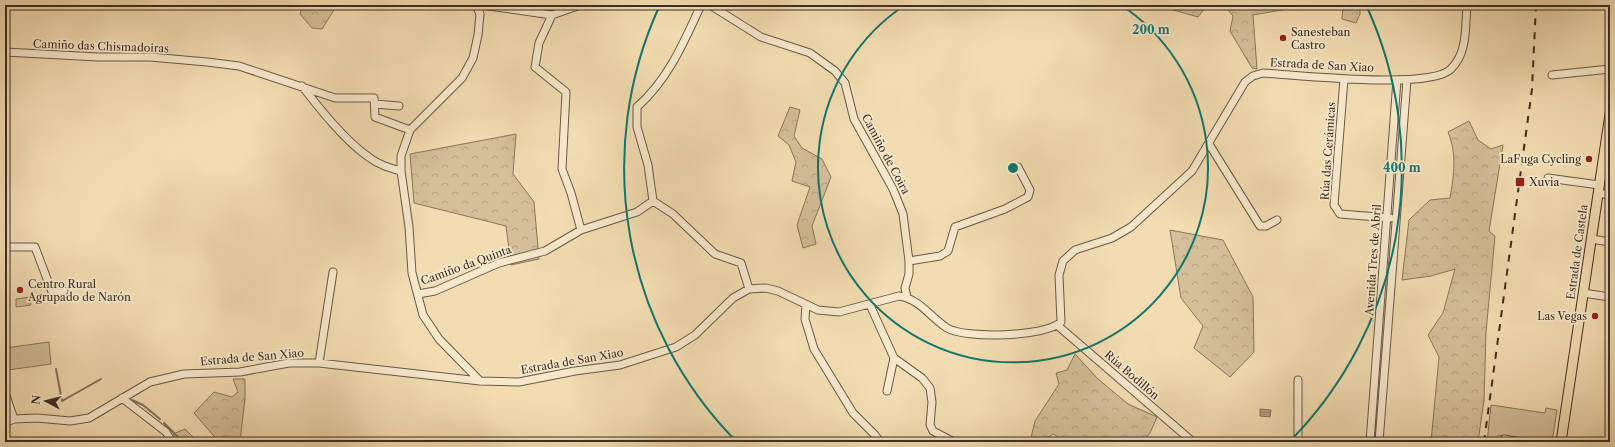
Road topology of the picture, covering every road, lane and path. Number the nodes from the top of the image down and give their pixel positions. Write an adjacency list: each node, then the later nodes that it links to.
1 (476, 5): 18 (street)
2 (482, 5): 7 (street)
3 (580, 5): 7 (street)
4 (701, 5): 26 (street)
5 (710, 5): 34 (street, Camiño de Coira)
6 (1467, 5): 13 (street, Estrada de San Xiao)
7 (552, 15): 30 (street)
8 (5, 52): 14 (street, Camiño das Chismadoiras)
9 (1610, 69): 10 (street)
10 (1552, 75)
11 (1344, 79): 12 (street, Estrada de San Xiao); 19 (street, Estrada de San Xiao); 27 (street, Rúa das Cerámicas)
12 (1397, 80): 13 (street, Estrada de San Xiao); 27 (street, Avenida Tres de Abril)
13 (1407, 80): 28 (street, Avenida Tres de Abril)
14 (302, 86): 15 (street, Camiño das Chismadoiras); 22 (street)
15 (375, 104): 16 (street); 18 (street)
16 (399, 106)
17 (1610, 114): 20 (main road, Estrada de Castela)
18 (410, 130): 22 (street)
19 (1209, 144): 29 (street); 44 (street, Estrada de San Xiao)
20 (1607, 150): 24 (main road, Estrada de Castela)
21 (1018, 167): 34 (street)
22 (401, 171): 39 (street)
23 (1548, 178): 24 (street)
24 (1599, 189): 25 (street); 31 (main road, Estrada de Castela)
25 (1610, 195)
26 (653, 201): 30 (street, Camiño da Quinta); 36 (street)
27 (1387, 218): 28 (street, Rúa das Cerámicas); 59 (street, Avenida Tres de Abril)
28 (1396, 218): 60 (street, Avenida Tres de Abril)
29 (1277, 220)
30 (581, 230): 39 (street, Camiño da Quinta)
31 (1591, 239): 32 (street); 38 (main road, Estrada de Castela)
32 (1610, 242)
33 (5, 246): 37 (street)
34 (909, 261): 40 (street, Camiño de Coira)
35 (333, 272): 46 (street)
36 (749, 288): 43 (street); 47 (street, Estrada de San Xiao)
37 (64, 291)
38 (1583, 293): 41 (street); 63 (main road, Estrada de Castela)
39 (418, 294): 47 (street)
40 (907, 297): 42 (street); 44 (street)
41 (1610, 297)
42 (870, 305): 43 (street); 45 (street)
43 (806, 306): 55 (street)
44 (1057, 325): 57 (street, Rúa Bodillón)
45 (894, 358): 49 (street); 56 (street)
46 (319, 363): 47 (street, Estrada de San Xiao); 51 (street, Estrada de San Xiao)
47 (480, 380)
48 (1298, 380): 58 (street)
49 (886, 391)
50 (5, 393): 52 (street)
51 (122, 398): 52 (street, Estrada de San Xiao); 54 (street)
52 (14, 419): 53 (street, Estrada de San Xiao)
53 (5, 423)
54 (172, 442)
55 (880, 442)
56 (954, 442)
57 (1193, 442)
58 (1298, 442)
59 (1370, 442)
60 (1379, 442)
61 (1501, 442): 62 (street)
62 (1522, 442)
63 (1560, 442)

